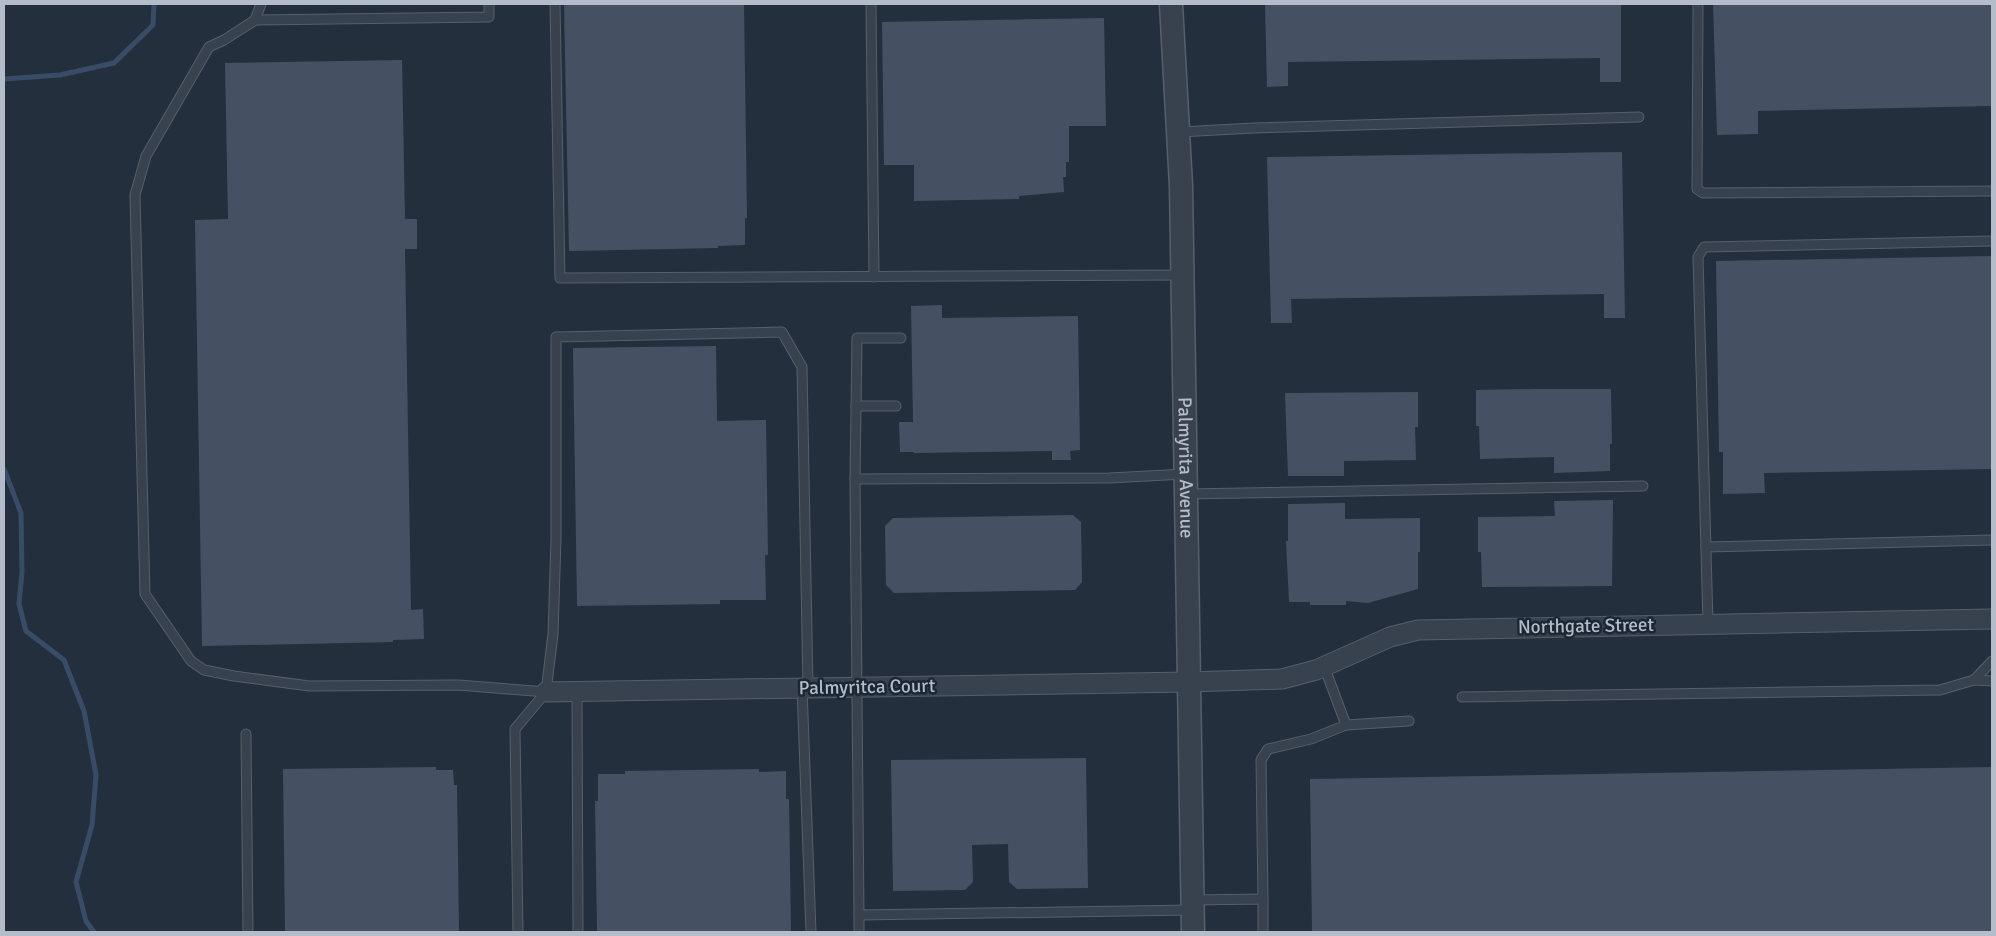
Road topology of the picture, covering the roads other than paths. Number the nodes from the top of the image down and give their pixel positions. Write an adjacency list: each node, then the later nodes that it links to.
1 (261, 4): 7 (lane)
2 (489, 4): 7 (lane)
3 (554, 4): 13 (lane)
4 (871, 4): 13 (lane)
5 (1171, 4): 9 (street, Palmyrita Avenue)
6 (1698, 4): 10 (lane)
7 (255, 20): 31 (lane)
8 (1639, 117): 9 (lane)
9 (1178, 132): 12 (street, Palmyrita Avenue)
10 (1992, 191)
11 (1992, 241): 21 (lane)
12 (1182, 275): 13 (lane); 18 (street, Palmyrita Avenue)
13 (874, 276)
14 (901, 338): 15 (lane)
15 (856, 406): 16 (lane); 17 (lane)
16 (896, 406)
17 (855, 479): 18 (lane); 29 (lane)
18 (1186, 484): 19 (lane); 28 (street, Palmyrita Avenue)
19 (1643, 486)
20 (1992, 540): 21 (lane)
21 (1706, 546): 23 (lane)
22 (1992, 619): 23 (street, Northgate Street)
23 (1708, 624): 25 (street, Northgate Street)
24 (1992, 661): 26 (lane)
25 (1324, 666): 28 (street, Northgate Street); 35 (lane)
26 (1974, 680): 27 (lane); 33 (lane)
27 (1992, 681)
28 (1189, 682): 29 (street, Palmyritca Court); 38 (street, Palmyrita Avenue)
29 (856, 687): 30 (street, Palmyritca Court); 39 (lane)
30 (805, 688): 31 (lane); 32 (street, Palmyritca Court); 43 (lane)
31 (546, 692): 32 (street, Palmyritca Court); 41 (lane)
32 (577, 692): 42 (lane)
33 (1462, 697)
34 (1408, 721): 35 (lane)
35 (1346, 724): 37 (lane)
36 (246, 734): 40 (lane)
37 (1263, 899): 38 (lane); 45 (lane)
38 (1192, 914): 39 (lane)
39 (859, 916): 44 (lane)
40 (248, 932)
41 (518, 932)
42 (578, 932)
43 (811, 932)
44 (859, 932)
45 (1263, 932)

